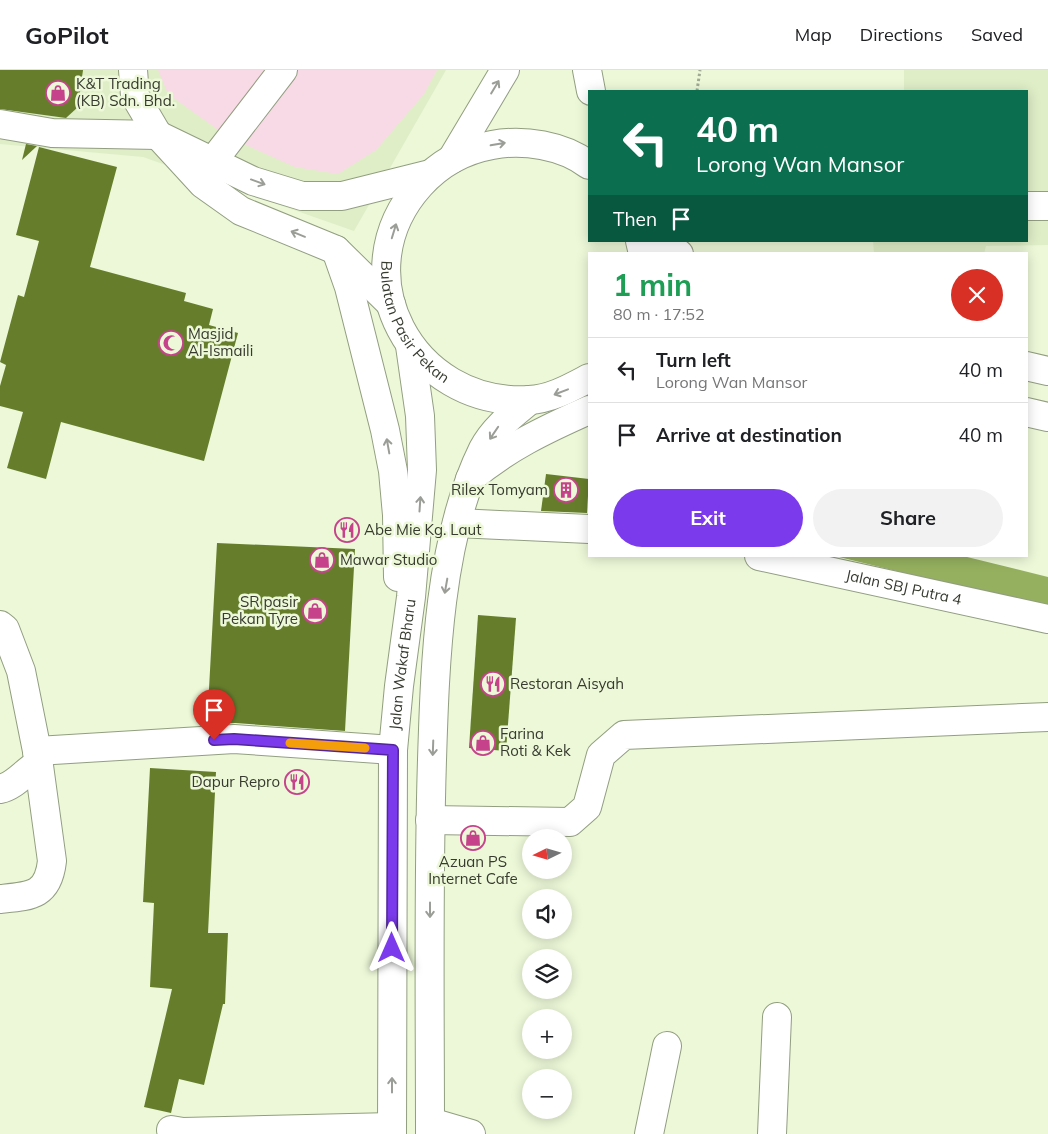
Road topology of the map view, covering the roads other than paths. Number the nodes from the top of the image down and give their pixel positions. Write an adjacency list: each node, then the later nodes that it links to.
1 (133, 70): 7 (main road)
2 (283, 70): 10 (main road)
3 (505, 70): 9 (main road, one-way to 3)
4 (587, 70): 5 (main road)
5 (591, 90)
6 (0, 124): 7 (main road)
7 (158, 135): 10 (main road)
8 (588, 164): 9 (main road, Bulatan Pasir Pekan, one-way to 8)
9 (441, 167): 10 (main road, one-way to 9); 16 (main road, Bulatan Pasir Pekan, one-way to 9)
10 (208, 173): 14 (main road, one-way to 10)
11 (1028, 206): 12 (main road)
12 (1048, 206)
13 (664, 242): 15 (main road)
14 (336, 250): 16 (main road); 31 (main road, one-way to 14)
15 (677, 252)
16 (391, 304): 17 (main road, Bulatan Pasir Pekan)
17 (410, 346): 21 (main road, Bulatan Pasir Pekan); 31 (main road, Jalan Wakaf Bharu, one-way to 17)
18 (1028, 366): 19 (main road)
19 (1048, 371)
20 (588, 379): 21 (main road, Bulatan Pasir Pekan, one-way to 21)
21 (530, 400): 25 (main road, Jalan Wakaf Bharu, one-way to 25)
22 (588, 410): 25 (main road)
23 (1028, 412): 24 (main road)
24 (1048, 417)
25 (470, 478): 26 (main road, Jalan Wakaf Bharu)
26 (457, 523): 27 (main road); 36 (main road, Jalan Wakaf Bharu, one-way to 36)
27 (588, 530)
28 (763, 557): 29 (main road, Jalan SBJ Putra 4)
29 (1048, 619)
30 (0, 625): 34 (main road)
31 (399, 686): 33 (main road, Jalan Wakaf Bharu)
32 (1048, 717): 36 (main road)
33 (393, 750): 34 (main road); 42 (main road, Jalan Wakaf Bharu, one-way to 33)
34 (38, 758): 35 (main road); 37 (main road)
35 (0, 789)
36 (430, 820): 40 (main road, Jalan Wakaf Bharu, one-way to 40)
37 (0, 899)
38 (777, 1017): 45 (main road)
39 (667, 1046): 44 (main road)
40 (430, 1128): 43 (main road)
41 (171, 1130): 42 (main road)
42 (392, 1130)
43 (471, 1134)
44 (649, 1134)
45 (772, 1134)

